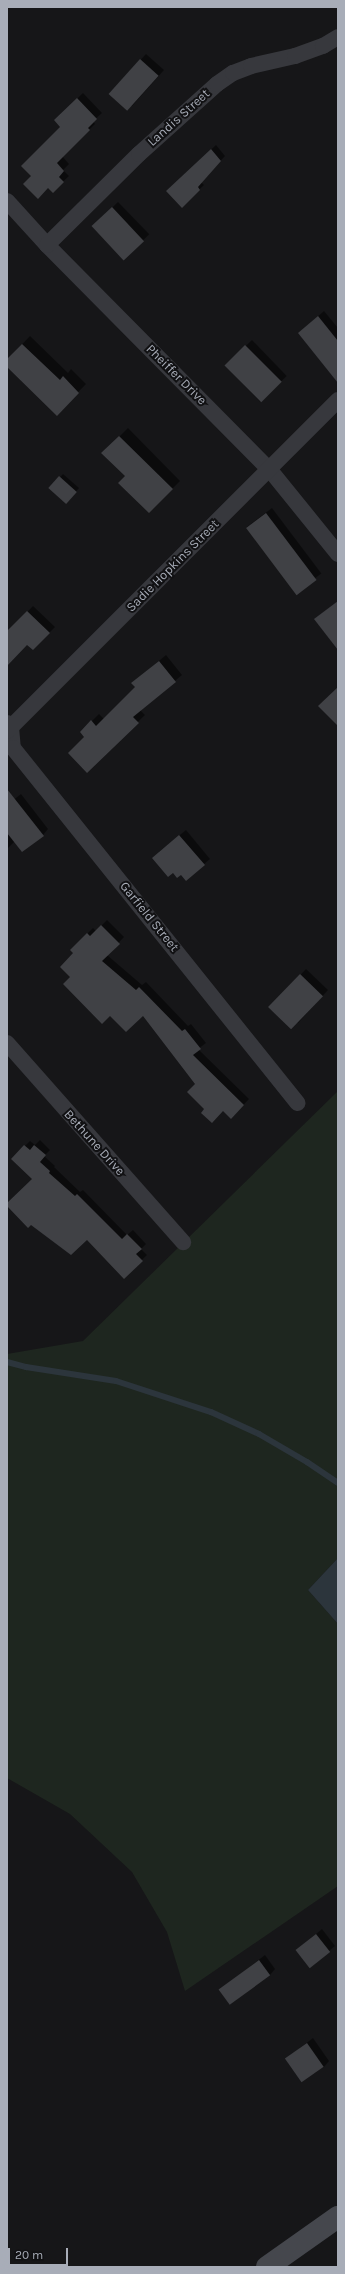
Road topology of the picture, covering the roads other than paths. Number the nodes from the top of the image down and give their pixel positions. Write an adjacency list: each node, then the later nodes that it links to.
1 (338, 37): 3 (street, Landis Street)
2 (7, 201): 3 (street, Pheiffer Drive)
3 (47, 245): 5 (street, Pheiffer Drive)
4 (338, 400): 5 (street, Sadie Hopkins Street)
5 (270, 470): 6 (street, Pheiffer Drive); 7 (street, Sadie Hopkins Street)
6 (338, 554)
7 (8, 727): 9 (street, Garfield Street)
8 (7, 1043): 10 (street, Bethune Drive)
9 (298, 1103)
10 (183, 1242)
11 (338, 2217): 12 (street)
12 (267, 2267)

